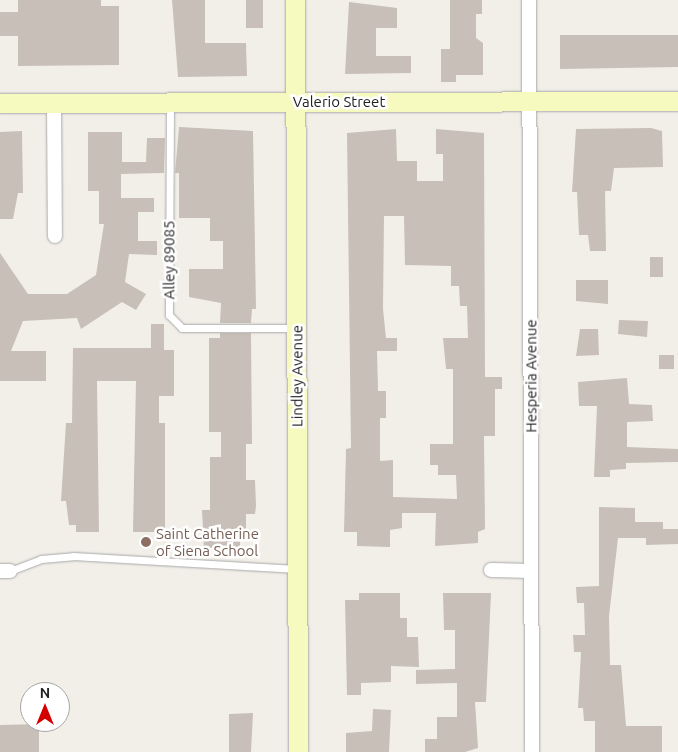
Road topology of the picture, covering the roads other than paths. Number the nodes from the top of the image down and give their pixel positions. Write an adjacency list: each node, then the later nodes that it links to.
1 (295, 0): 8 (main road, Lindley Avenue)
2 (529, 0): 5 (street, Hesperia Avenue)
3 (678, 101): 5 (main road, Valerio Street)
4 (170, 102): 7 (main road, Valerio Street); 8 (main road, Valerio Street); 10 (lane, Alley 89085)
5 (529, 102): 8 (main road, Valerio Street); 14 (street, Hesperia Avenue)
6 (0, 103): 7 (main road, Valerio Street)
7 (54, 103): 9 (street)
8 (296, 103): 10 (main road, Lindley Avenue)
9 (55, 236)
10 (297, 328): 11 (main road, Lindley Avenue)
11 (297, 569): 13 (lane); 15 (main road, Lindley Avenue)
12 (491, 570): 14 (street)
13 (5, 571)
14 (531, 571): 16 (street, Hesperia Avenue)
15 (298, 752)
16 (532, 752)

